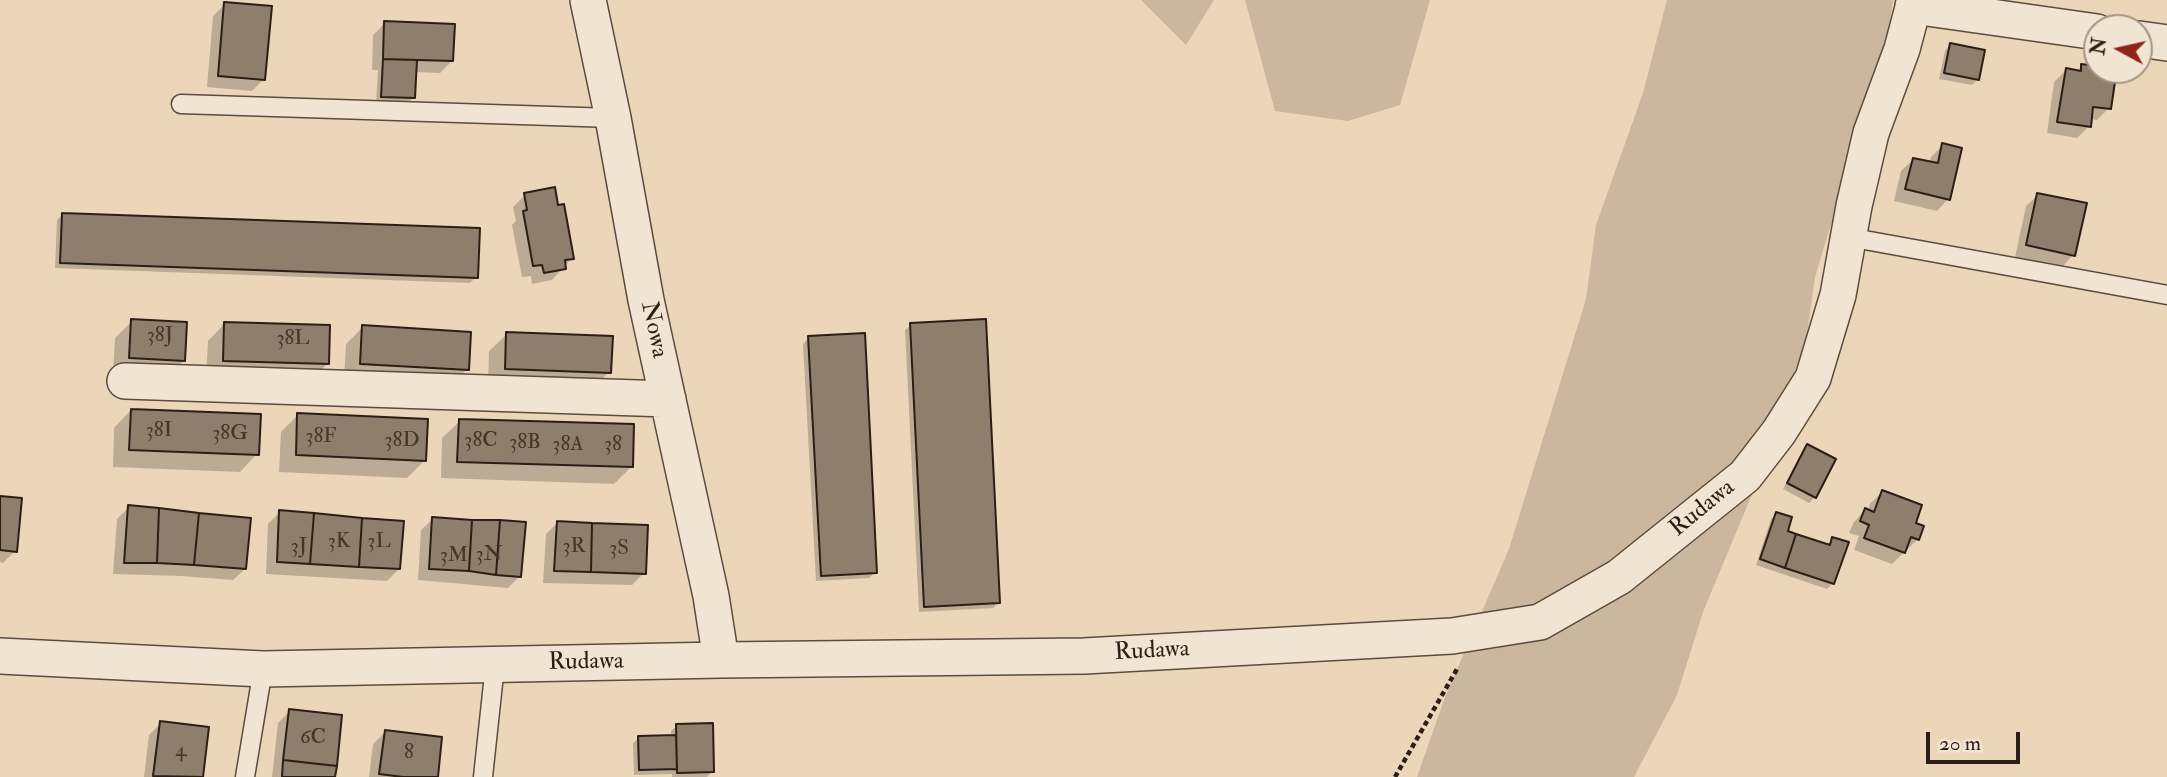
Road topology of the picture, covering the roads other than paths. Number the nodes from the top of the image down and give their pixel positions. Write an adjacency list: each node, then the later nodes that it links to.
1 (588, 0): 5 (street, Nowa)
2 (1914, 3): 3 (street); 6 (street, Rudawa)
3 (2083, 30)
4 (181, 104): 5 (lane)
5 (613, 118): 9 (street, Nowa)
6 (1848, 237): 7 (lane); 11 (street, Rudawa)
7 (2167, 295)
8 (125, 381): 9 (street)
9 (668, 399): 11 (street, Nowa)
10 (0, 656): 13 (street, Rudawa)
11 (721, 660): 12 (street, Rudawa)
12 (495, 664): 13 (street, Rudawa); 15 (lane)
13 (263, 669): 14 (lane)
14 (245, 777)
15 (483, 777)

